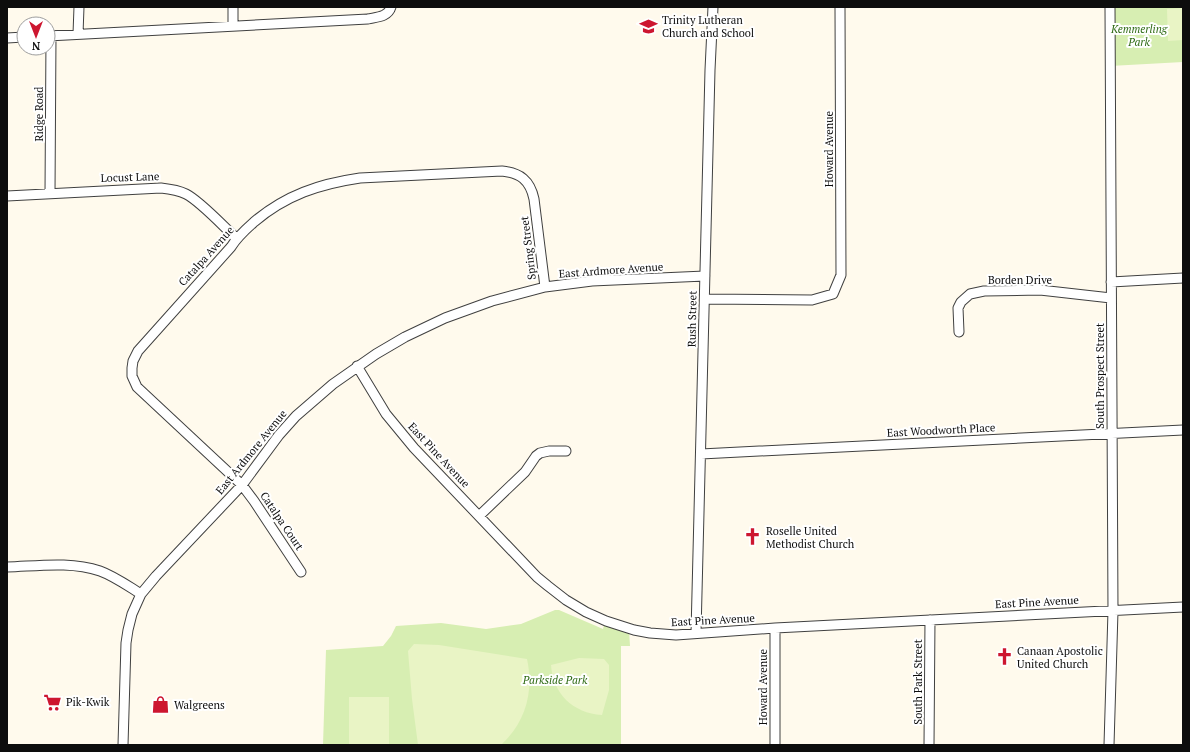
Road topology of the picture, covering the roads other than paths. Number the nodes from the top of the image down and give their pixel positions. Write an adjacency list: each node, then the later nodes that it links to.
1 (79, 7): 8 (street)
2 (233, 7): 7 (street)
3 (713, 7): 15 (street, Rush Street)
4 (840, 7): 20 (street, Howard Avenue)
5 (1110, 7): 17 (street, South Prospect Street)
6 (391, 8): 7 (street)
7 (234, 26): 8 (street)
8 (78, 34): 9 (street)
9 (56, 36)
10 (50, 56): 12 (street, Ridge Road)
11 (527, 183): 14 (street, Catalpa Avenue); 18 (street, Spring Street)
12 (50, 193): 13 (street, Locust Lane); 14 (street, Locust Lane)
13 (7, 196)
14 (236, 238): 27 (street, Catalpa Avenue)
15 (705, 276): 18 (street, East Ardmore Avenue); 20 (street, Rush Street)
16 (1183, 278): 17 (street)
17 (1111, 282): 19 (street, South Prospect Street)
18 (545, 287): 22 (street, East Ardmore Avenue)
19 (1111, 298): 21 (street, Borden Drive); 24 (street, South Prospect Street)
20 (705, 299): 26 (street, Rush Street)
21 (959, 332)
22 (357, 366): 27 (street, East Ardmore Avenue); 28 (street, East Pine Avenue)
23 (1183, 430): 24 (street, East Woodworth Place)
24 (1112, 433): 26 (street, East Woodworth Place); 33 (street, South Prospect Street)
25 (566, 451): 28 (street)
26 (701, 454): 36 (street, Rush Street)
27 (242, 485): 30 (street, Catalpa Court); 31 (street, East Ardmore Avenue)
28 (479, 516): 36 (street, East Pine Avenue)
29 (7, 567): 31 (street)
30 (301, 572)
31 (141, 594): 37 (street, East Ardmore Avenue)
32 (1183, 606): 33 (street, East Pine Avenue)
33 (1113, 611): 34 (street, East Pine Avenue); 40 (street, South Prospect Street)
34 (930, 620): 35 (street, East Pine Avenue); 39 (street, South Park Street)
35 (775, 628): 36 (street, East Pine Avenue); 38 (street, Howard Avenue)
36 (696, 633)
37 (123, 745)
38 (775, 745)
39 (929, 745)
40 (1109, 745)

